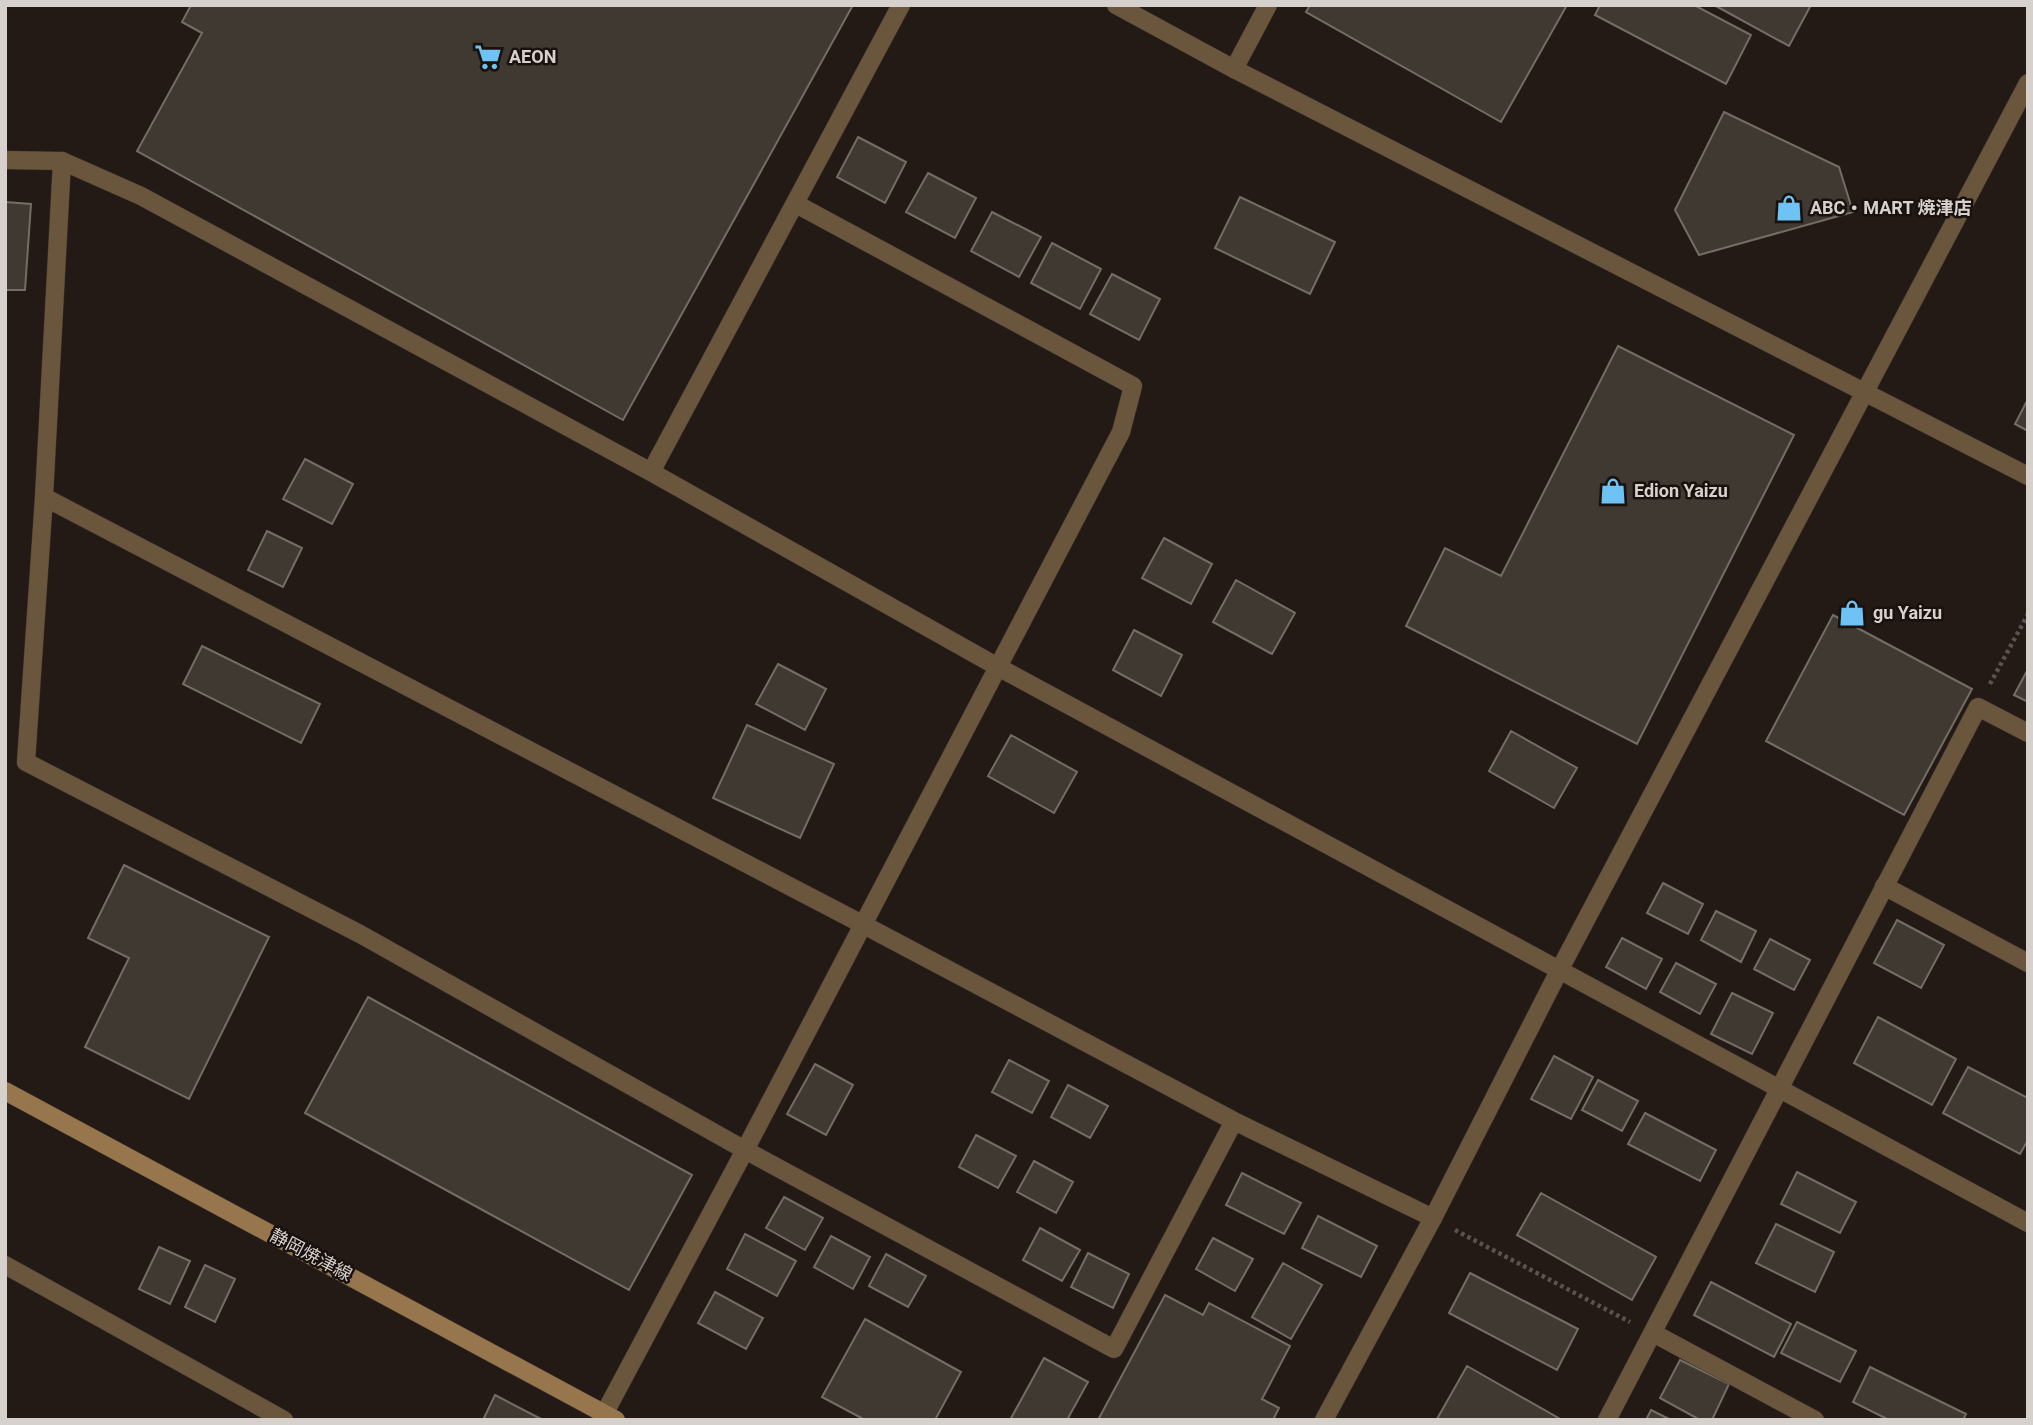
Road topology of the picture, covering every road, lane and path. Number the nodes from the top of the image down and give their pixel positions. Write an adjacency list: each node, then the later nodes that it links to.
1 (901, 5): 8 (street)
2 (1116, 5): 4 (street)
3 (1268, 5): 4 (street)
4 (1234, 69): 9 (street)
5 (2028, 83): 9 (street)
6 (5, 160): 7 (street)
7 (62, 160): 10 (street); 12 (street)
8 (796, 204): 10 (street); 14 (street)
9 (1864, 392): 11 (street); 20 (street)
10 (650, 472): 14 (street)
11 (2028, 476)
12 (44, 496): 18 (street); 24 (street)
13 (2028, 614): 15 (path)
14 (998, 667): 18 (street); 20 (street)
15 (1978, 707): 16 (street); 17 (street)
16 (2028, 733)
17 (1884, 887): 19 (street); 21 (street)
18 (862, 924): 23 (street); 24 (street)
19 (2028, 963)
20 (1560, 969): 21 (street); 25 (street)
21 (1779, 1088): 26 (street); 28 (street)
22 (5, 1091): 29 (main road, 静岡焼津線)
23 (1234, 1121): 24 (street); 25 (street)
24 (746, 1150): 29 (street)
25 (1433, 1218): 28 (path); 31 (street)
26 (2028, 1223)
27 (5, 1265): 30 (street)
28 (1653, 1334): 32 (street); 33 (street)
29 (607, 1418)
30 (284, 1420)
31 (1324, 1420)
32 (1607, 1420)
33 (1815, 1420)

